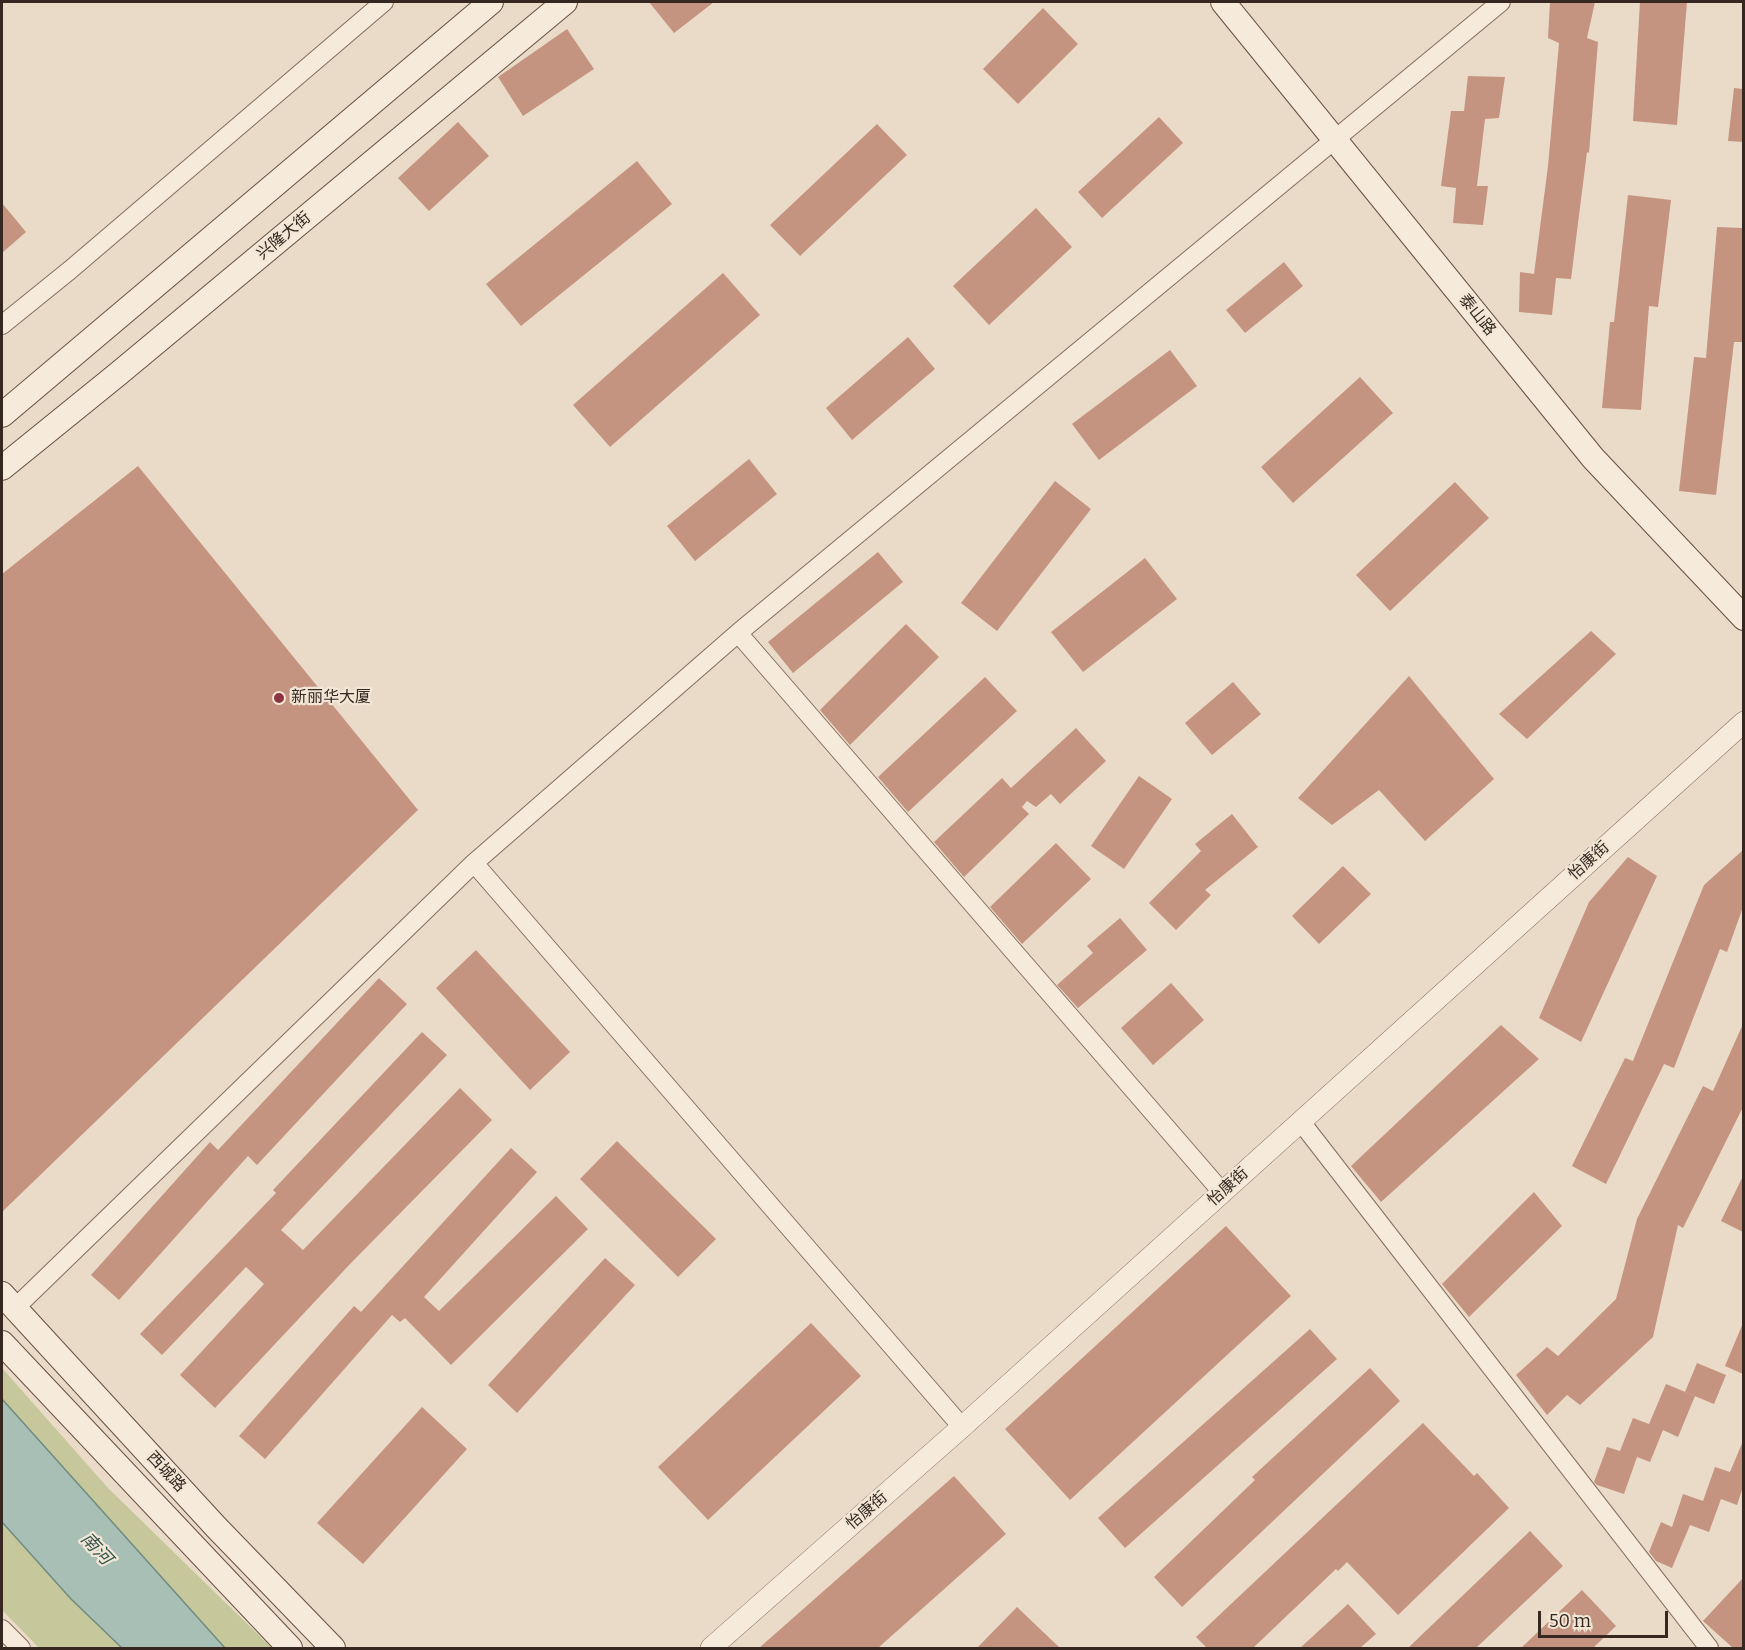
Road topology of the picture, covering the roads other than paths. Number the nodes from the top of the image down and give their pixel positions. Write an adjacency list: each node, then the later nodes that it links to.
1 (384, 2): 7 (street)
2 (491, 2): 8 (main road)
3 (565, 2): 9 (main road, 兴隆大街)
4 (1223, 2): 6 (main road, 泰山路)
5 (1500, 2): 6 (street)
6 (1336, 139): 10 (main road, 泰山路); 11 (street)
7 (2, 325)
8 (2, 415)
9 (2, 468)
10 (1743, 618)
11 (738, 633): 13 (street); 15 (street)
12 (1743, 722): 14 (street, 怡康街)
13 (474, 863): 16 (street); 18 (street)
14 (1301, 1122): 15 (street, 怡康街); 24 (street)
15 (1222, 1192): 18 (street, 怡康街)
16 (8, 1301): 22 (main road, 西城路)
17 (2, 1342): 21 (main road, 西城路)
18 (962, 1427): 23 (street, 怡康街)
19 (2, 1629): 20 (street)
20 (21, 1648)
21 (290, 1648)
22 (333, 1648)
23 (711, 1648)
24 (1709, 1648)

